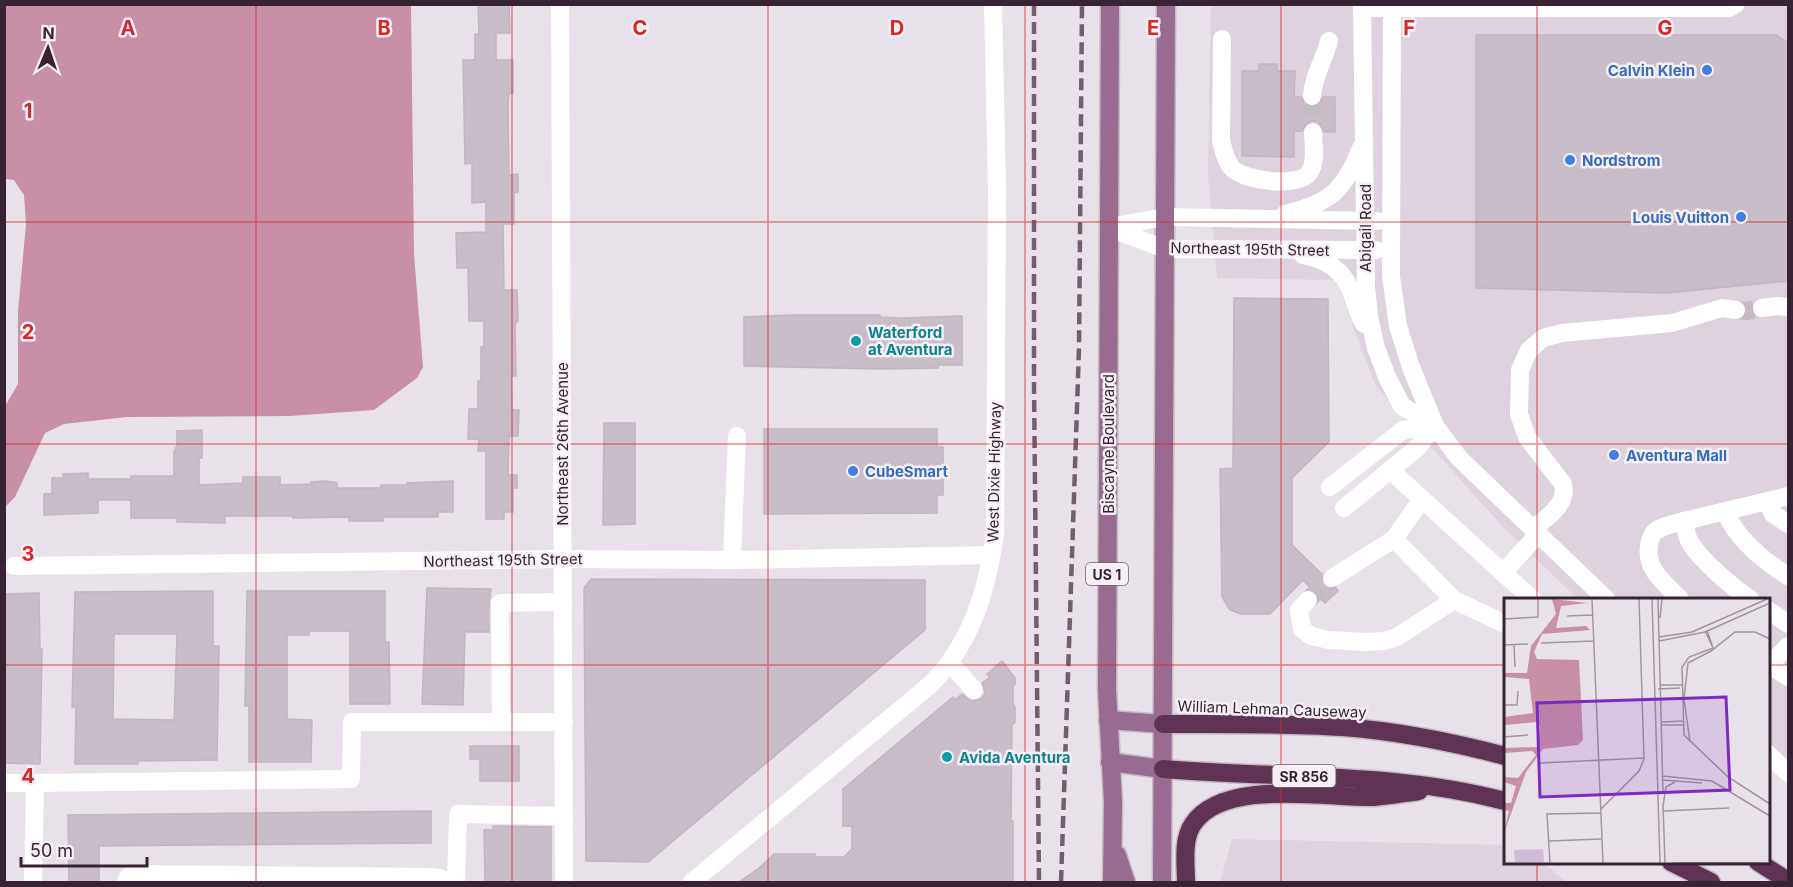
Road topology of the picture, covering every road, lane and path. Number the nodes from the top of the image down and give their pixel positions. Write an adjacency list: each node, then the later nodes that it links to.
1 (560, 4): 42 (street, Northeast 26th Avenue)
2 (993, 4): 41 (street, West Dixie Highway)
3 (1110, 4): 19 (main road, Biscayne Boulevard / US 1)
4 (1166, 4): 15 (main road)
5 (1736, 4): 7 (street)
6 (1362, 6): 7 (street); 10 (street, Abigail Road)
7 (1392, 6): 11 (street, Abigail Road)
8 (1222, 39): 13 (street)
9 (1329, 41): 12 (street)
10 (1363, 42): 11 (street); 14 (street, Abigail Road)
11 (1391, 42): 18 (street, Abigail Road)
12 (1312, 96)
13 (1312, 132)
14 (1365, 138): 16 (street); 17 (street, Abigail Road)
15 (1165, 217): 16 (street, Northeast 195th Street); 19 (street, Northeast 195th Street); 20 (main road)
16 (1266, 219): 17 (street, Northeast 195th Street)
17 (1366, 221): 18 (street, Northeast 195th Street); 22 (street, Abigail Road)
18 (1391, 222): 23 (street, Abigail Road)
19 (1108, 228): 20 (street, Northeast 195th Street); 64 (main road, Biscayne Boulevard / US 1)
20 (1165, 249): 21 (street, Northeast 195th Street); 67 (main road)
21 (1269, 250): 22 (street, Northeast 195th Street); 27 (street)
22 (1366, 250): 23 (street, Northeast 195th Street); 27 (street, Abigail Road)
23 (1391, 250): 28 (street, Abigail Road)
24 (1788, 307): 25 (street)
25 (1762, 308)
26 (1736, 309): 39 (street)
27 (1375, 340): 28 (street, Abigail Road)
28 (1435, 426): 30 (street); 31 (street); 39 (street, Abigail Road)
29 (736, 436): 43 (street)
30 (1390, 470): 33 (street); 35 (street)
31 (1330, 487)
32 (1788, 496): 34 (street)
33 (1422, 499): 40 (street); 45 (street)
34 (1767, 502): 36 (street); 38 (street)
35 (1344, 508)
36 (1725, 512): 37 (street); 46 (street)
37 (1684, 521): 50 (street); 51 (street)
38 (1788, 524)
39 (1535, 531): 45 (street); 49 (street, Abigail Road)
40 (1394, 539): 47 (street); 53 (street)
41 (992, 555): 43 (street, Northeast 195th Street); 59 (street, West Dixie Highway)
42 (563, 559): 43 (street, Northeast 195th Street); 44 (street, Northeast 195th Street); 54 (street, Northeast 26th Avenue)
43 (732, 560)
44 (14, 566)
45 (1503, 573): 48 (street)
46 (1788, 576)
47 (1332, 578)
48 (1531, 598)
49 (1605, 598)
50 (1679, 598)
51 (1749, 598)
52 (1308, 600): 53 (street)
53 (1454, 600): 56 (street)
54 (563, 602): 65 (street); 66 (street, Northeast 26th Avenue)
55 (1769, 611): 57 (street)
56 (1504, 624)
57 (1788, 624)
58 (1788, 646): 60 (street)
59 (950, 663): 63 (street); 88 (street, West Dixie Highway)
60 (1769, 664)
61 (1769, 666): 62 (street)
62 (1788, 677)
63 (974, 690)
64 (1108, 720): 67 (main road, William Lehman Causeway); 70 (main road, Biscayne Boulevard / US 1)
65 (501, 722): 66 (street); 74 (street)
66 (564, 722): 77 (street, Northeast 26th Avenue)
67 (1163, 724): 68 (highway, William Lehman Causeway); 71 (main road)
68 (1504, 756)
69 (1769, 756): 72 (street)
70 (1110, 762): 71 (main road, SR 856); 78 (main road, Biscayne Boulevard / US 1)
71 (1162, 769): 75 (highway, SR 856); 91 (main road)
72 (1788, 773)
73 (4, 783): 74 (street)
74 (35, 783): 84 (street)
75 (1445, 788): 76 (highway, SR 856); 92 (highway)
76 (1504, 801)
77 (564, 816): 86 (street); 87 (street, Northeast 26th Avenue)
78 (1112, 842): 89 (main road, Biscayne Boulevard / US 1); 90 (main road)
79 (1675, 863): 93 (highway)
80 (1761, 863): 83 (highway)
81 (285, 879): 82 (street); 85 (street)
82 (441, 880)
83 (1788, 881)
84 (33, 882)
85 (126, 882)
86 (456, 882)
87 (564, 882)
88 (692, 882)
89 (1112, 882)
90 (1126, 882)
91 (1162, 882)
92 (1186, 882)
93 (1712, 882)

